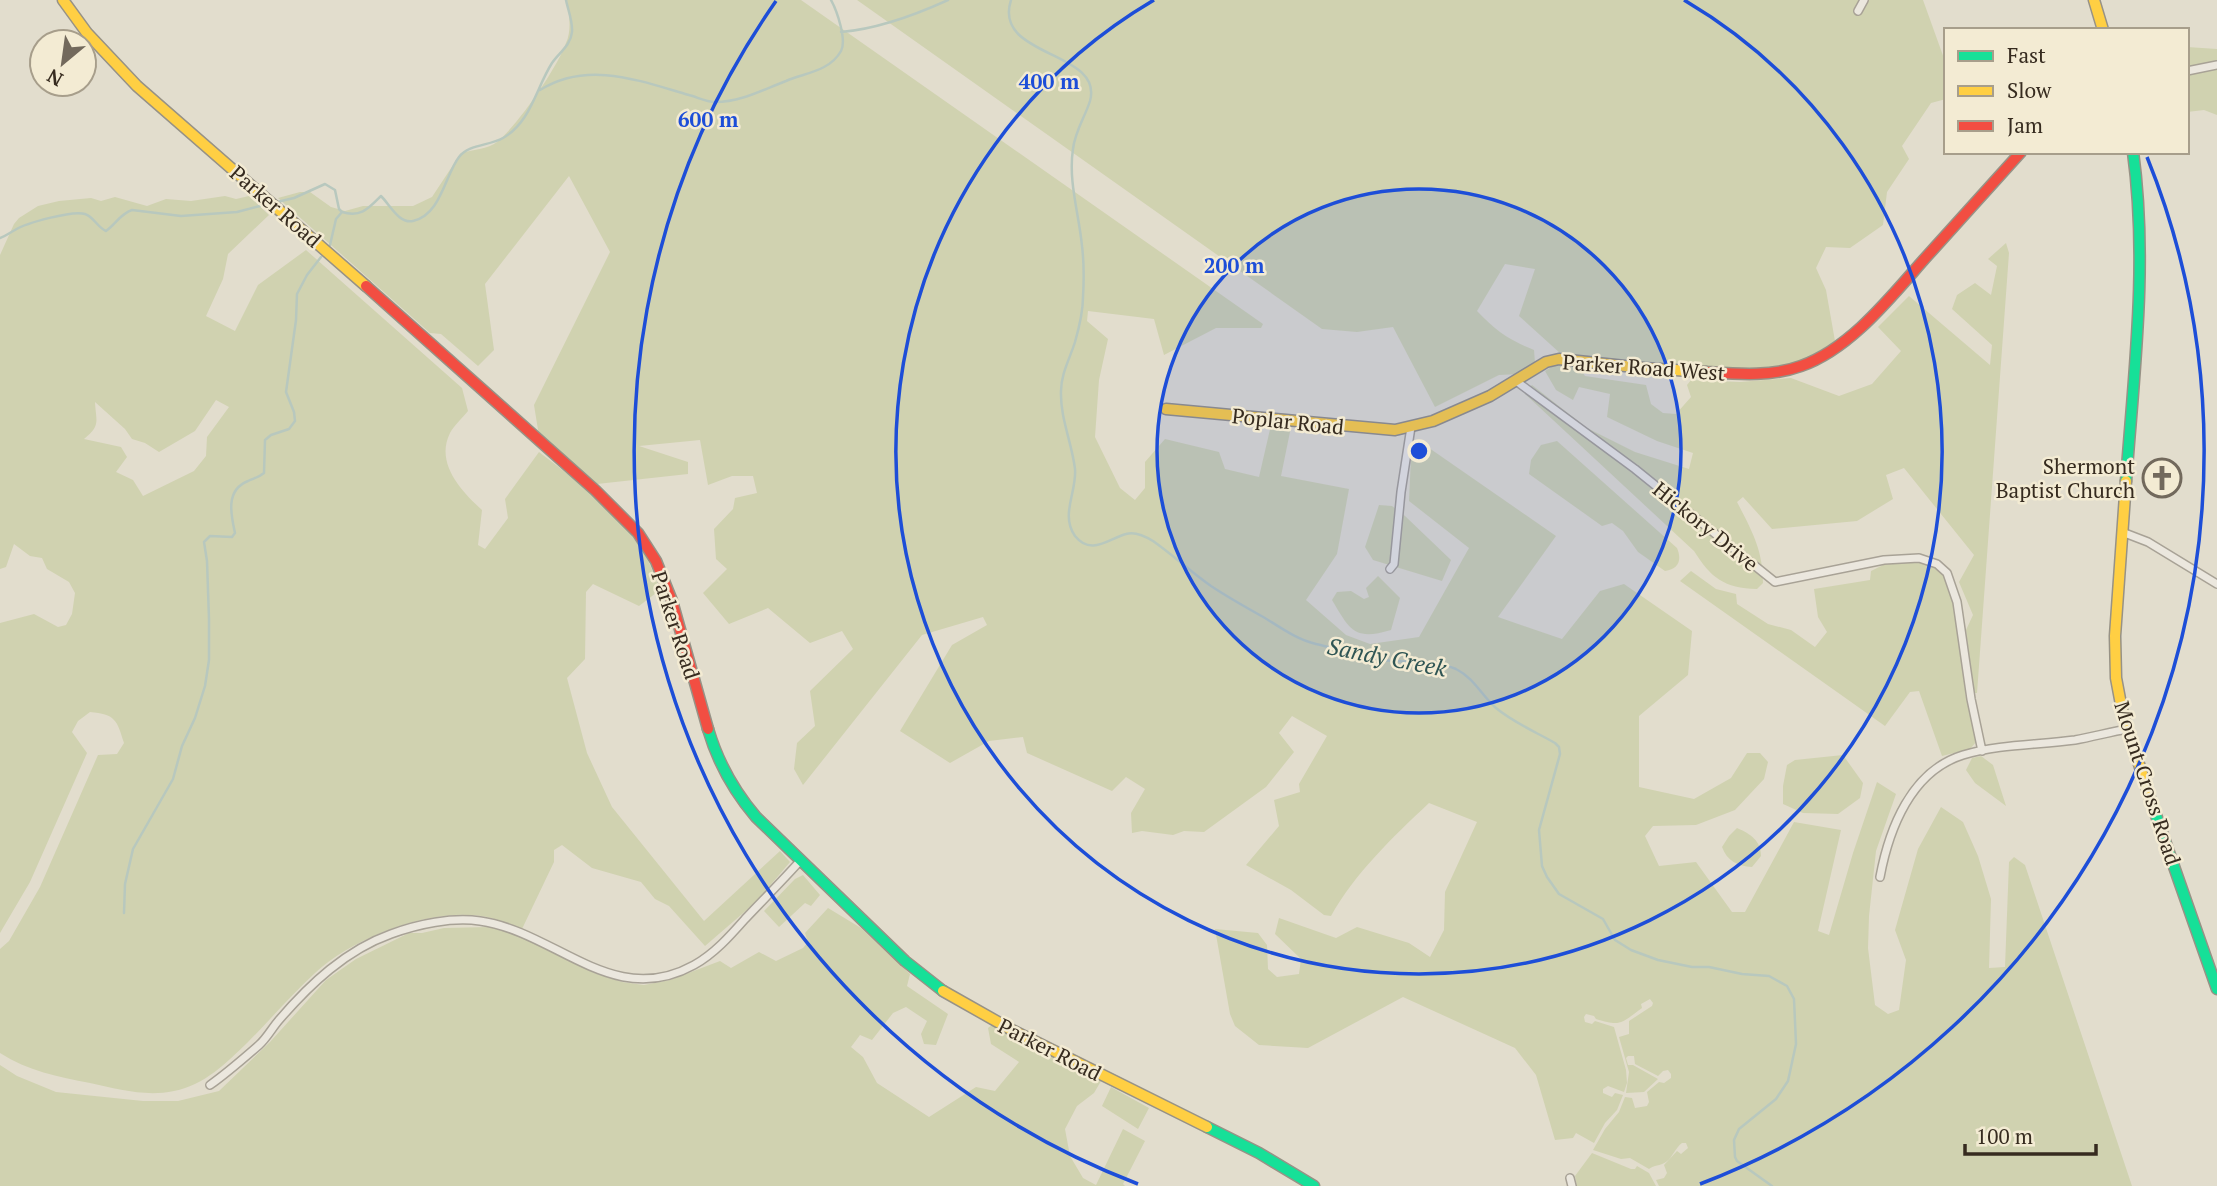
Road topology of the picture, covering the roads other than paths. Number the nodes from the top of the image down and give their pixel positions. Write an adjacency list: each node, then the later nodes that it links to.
1 (63, 0): 18 (street, Parker Road)
2 (1864, 0): 4 (street)
3 (2094, 0): 5 (street)
4 (1858, 11)
5 (2102, 28)
6 (2217, 65): 7 (street)
7 (2189, 71)
8 (2019, 154): 10 (street, Parker Road West)
9 (2133, 154): 13 (street, Mount Cross Road)
10 (1516, 381): 12 (street, Parker Road West); 17 (street, Hickory Drive)
11 (1166, 409): 12 (street, Poplar Road)
12 (1411, 427): 14 (street)
13 (2122, 532): 15 (street); 16 (street, Mount Cross Road)
14 (1390, 569)
15 (2217, 584)
16 (2127, 729): 17 (street); 20 (street, Mount Cross Road)
17 (1982, 751): 19 (street)
18 (800, 861): 21 (street); 22 (street, Parker Road)
19 (1880, 877)
20 (2217, 989)
21 (210, 1085)
22 (1314, 1186)

